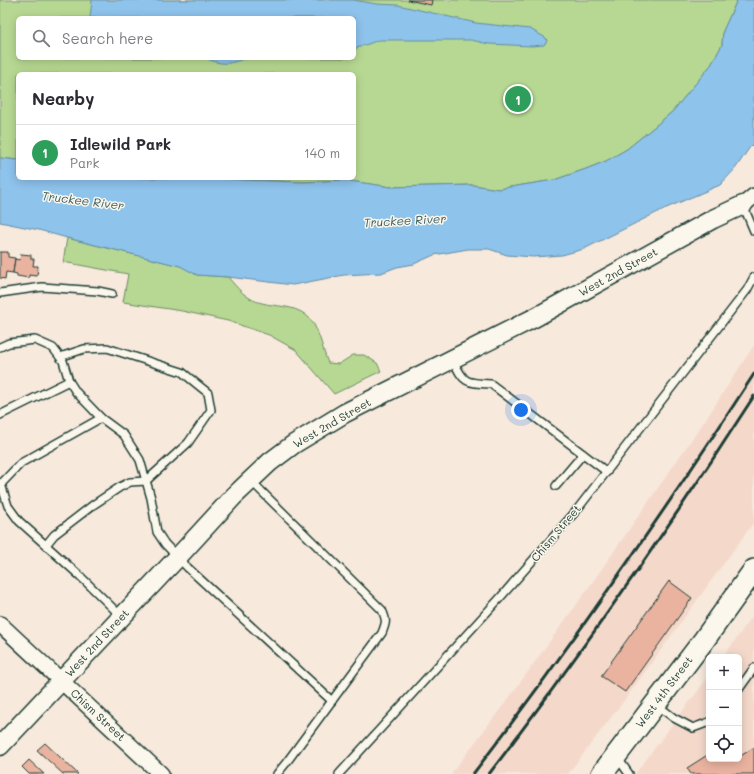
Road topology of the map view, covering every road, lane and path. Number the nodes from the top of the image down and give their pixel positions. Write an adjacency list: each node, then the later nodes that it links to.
1 (748, 201): 2 (lane); 8 (street, West 2nd Street)
2 (754, 231)
3 (754, 277): 13 (lane, Chism Street)
4 (0, 293): 5 (lane)
5 (112, 294)
6 (0, 347): 7 (lane)
7 (60, 357): 9 (lane); 15 (lane)
8 (453, 359): 12 (lane); 14 (street, West 2nd Street)
9 (69, 381): 10 (lane); 11 (lane)
10 (0, 415)
11 (101, 418): 15 (lane); 16 (lane)
12 (583, 454): 13 (lane); 17 (lane)
13 (607, 472): 33 (lane, Chism Street)
14 (250, 480): 19 (street, West 2nd Street); 26 (lane)
15 (146, 481): 18 (lane); 19 (lane)
16 (1, 483): 18 (lane)
17 (556, 486)
18 (46, 545): 21 (lane)
19 (178, 558): 21 (street, West 2nd Street); 26 (lane)
20 (753, 574): 27 (main road, West 4th Street)
21 (122, 617): 24 (street, West 2nd Street)
22 (0, 624): 24 (street, Chism Street)
23 (754, 668): 25 (lane)
24 (61, 681): 29 (street, West 2nd Street); 31 (street, Chism Street)
25 (742, 685)
26 (332, 701): 32 (lane)
27 (655, 704): 28 (lane); 30 (main road, West 4th Street)
28 (706, 723)
29 (0, 746)
30 (616, 755): 34 (main road, West 4th Street); 35 (lane)
31 (161, 774)
32 (277, 774)
33 (339, 774)
34 (602, 774)
35 (630, 774)

